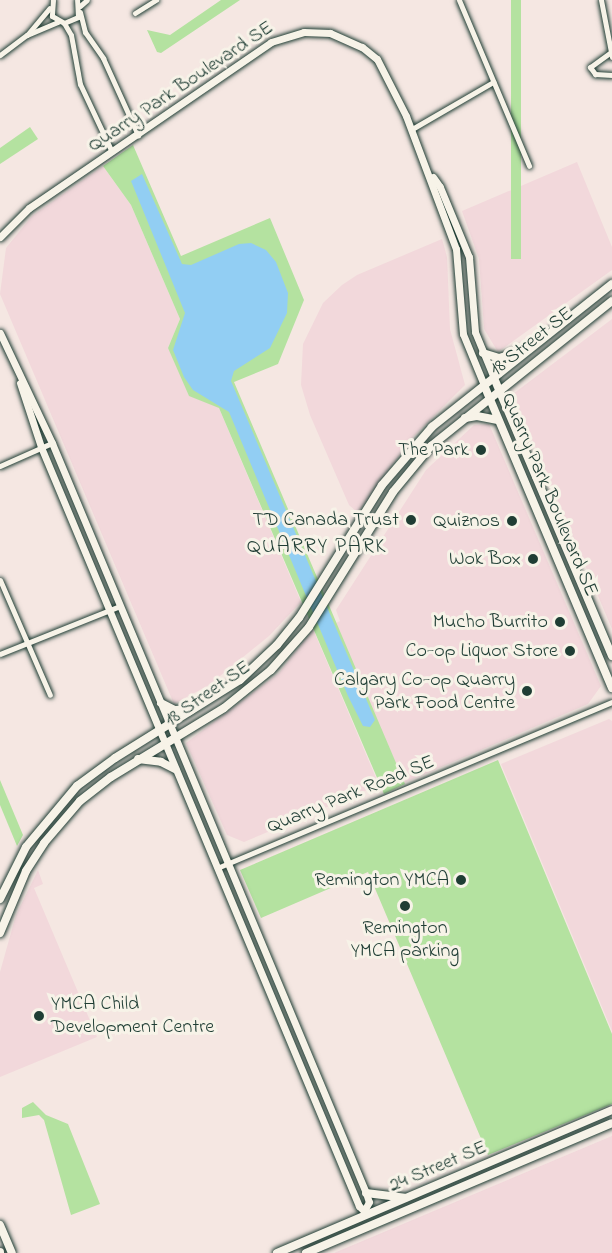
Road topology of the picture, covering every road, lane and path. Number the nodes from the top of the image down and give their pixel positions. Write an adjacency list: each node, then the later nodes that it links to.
1 (53, 0): 7 (street)
2 (87, 0): 6 (street)
3 (156, 0): 8 (street)
4 (459, 0): 14 (street)
5 (601, 0): 12 (street)
6 (79, 6): 9 (street); 16 (street)
7 (50, 8): 9 (street); 10 (street)
8 (135, 13)
9 (62, 23): 10 (street); 17 (street)
10 (27, 35): 11 (street)
11 (0, 55)
12 (612, 55): 13 (street)
13 (612, 75)
14 (493, 82): 15 (street); 18 (street)
15 (412, 129): 16 (street, Quarry Park Boulevard SE); 19 (street, Quarry Park Boulevard SE)
16 (138, 135): 17 (street, Quarry Park Boulevard SE)
17 (112, 152): 20 (street, Quarry Park Boulevard SE)
18 (529, 166)
19 (431, 175): 25 (street, Quarry Park Boulevard SE); 28 (street, Quarry Park Boulevard SE)
20 (0, 237)
21 (612, 284): 24 (main road, 18 Street SE)
22 (612, 301): 29 (main road, 18 Street SE)
23 (0, 333): 26 (street)
24 (532, 348): 25 (main road); 27 (main road, 18 Street SE)
25 (483, 352): 27 (street, Quarry Park Boulevard SE)
26 (17, 372): 33 (street); 34 (street)
27 (494, 378): 28 (main road, 18 Street SE); 29 (main road, Quarry Park Boulevard SE)
28 (484, 385): 30 (main road, Quarry Park Boulevard SE); 46 (main road, 18 Street SE)
29 (499, 390): 30 (main road, 18 Street SE); 41 (main road, Quarry Park Boulevard SE)
30 (489, 397): 31 (main road, 18 Street SE); 32 (main road, Quarry Park Boulevard SE)
31 (460, 419): 32 (main road); 49 (main road, 18 Street SE)
32 (498, 420): 42 (main road, Quarry Park Boulevard SE)
33 (52, 443): 34 (street); 37 (street)
34 (41, 447): 35 (street); 38 (street)
35 (0, 466)
36 (0, 580): 39 (street)
37 (120, 606): 38 (street); 45 (street)
38 (110, 609): 39 (street); 48 (street)
39 (27, 644): 40 (street); 43 (street)
40 (0, 654)
41 (612, 656)
42 (612, 688)
43 (50, 695)
44 (612, 702): 53 (street, Quarry Park Road SE)
45 (160, 704): 46 (main road); 47 (street)
46 (197, 709): 47 (main road, 18 Street SE)
47 (170, 724): 48 (main road, 18 Street SE); 49 (street)
48 (160, 731): 50 (street); 55 (main road, 18 Street SE)
49 (174, 738): 50 (main road, 18 Street SE); 53 (street)
50 (166, 743): 51 (main road, 18 Street SE); 52 (street)
51 (138, 759): 52 (main road); 56 (main road, 18 Street SE)
52 (176, 769): 54 (street)
53 (226, 864): 54 (street, Quarry Park Road SE); 57 (street)
54 (217, 868): 58 (street)
55 (0, 898)
56 (0, 933)
57 (286, 1005): 58 (street); 61 (street)
58 (276, 1008): 63 (street)
59 (612, 1110): 62 (main road, 24 Street SE)
60 (612, 1123): 67 (main road, 24 Street SE)
61 (366, 1193): 62 (main road); 63 (street)
62 (406, 1198): 63 (main road, 24 Street SE)
63 (366, 1212): 66 (main road, 24 Street SE)
64 (0, 1225): 65 (main road)
65 (12, 1253)
66 (277, 1253)
67 (306, 1253)

